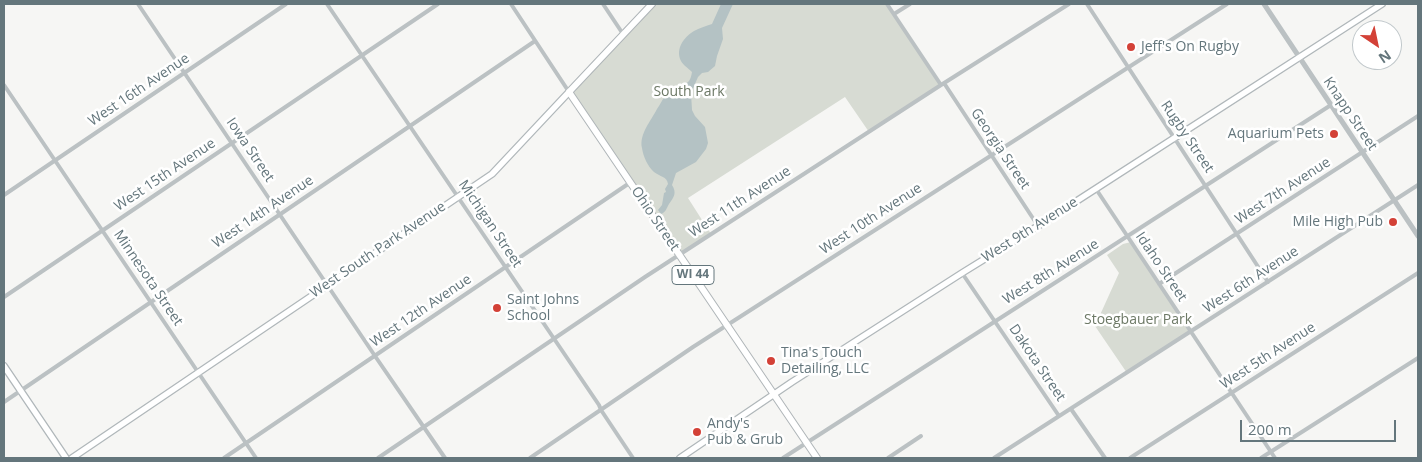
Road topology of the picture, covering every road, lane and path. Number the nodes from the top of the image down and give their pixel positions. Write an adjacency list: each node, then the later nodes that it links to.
1 (138, 4): 21 (street, Iowa Street)
2 (286, 4): 21 (street, West 16th Avenue)
3 (327, 4): 18 (street, Michigan Street)
4 (438, 4): 18 (street, West 15th Avenue)
5 (511, 4): 17 (street, Ohio Street)
6 (603, 4): 16 (street)
7 (652, 4): 16 (main road, West South Park Avenue)
8 (887, 4): 15 (street, Georgia Street)
9 (910, 4): 15 (street)
10 (1069, 4): 22 (street, West 11th Avenue)
11 (1086, 4): 20 (street, Rugby Street)
12 (1227, 4): 20 (street, West 10th Avenue)
13 (1264, 4): 19 (street, Knapp Street)
14 (1382, 4): 19 (main road, West 9th Avenue)
15 (894, 14): 22 (street, Georgia Street)
16 (623, 34): 24 (main road, West South Park Avenue)
17 (535, 40): 24 (street, Ohio Street); 27 (street, West 14th Avenue)
18 (362, 56): 27 (street, Michigan Street); 29 (street, West 15th Avenue)
19 (1300, 58): 25 (street, Knapp Street); 28 (main road, West 9th Avenue)
20 (1127, 67): 28 (street, Rugby Street); 31 (street, West 10th Avenue)
21 (184, 73): 29 (street, Iowa Street); 32 (street, West 16th Avenue)
22 (942, 84): 31 (street, Georgia Street); 46 (street, West 11th Avenue)
23 (4, 85): 32 (street, Minnesota Street)
24 (569, 92): 33 (main road, Ohio Street / WI 44); 38 (main road, West South Park Avenue)
25 (1331, 105): 30 (street, Knapp Street); 35 (street, West 8th Avenue)
26 (1418, 116): 30 (street, West 7th Avenue)
27 (410, 126): 38 (street, Michigan Street); 40 (street, West 14th Avenue)
28 (1174, 138): 35 (street, Rugby Street); 36 (main road, West 9th Avenue)
29 (232, 143): 40 (street, Iowa Street); 42 (street, West 15th Avenue)
30 (1362, 153): 39 (street, Knapp Street); 43 (street, West 7th Avenue)
31 (991, 155): 41 (street, Georgia Street); 56 (street, West 10th Avenue)
32 (55, 160): 37 (street, West 16th Avenue); 42 (street, Minnesota Street)
33 (630, 182): 46 (main road, Ohio Street / WI 44); 47 (street, West 12th Avenue)
34 (1418, 185): 39 (street, West 6th Avenue)
35 (1206, 186): 43 (street, Rugby Street); 44 (street, West 8th Avenue)
36 (1096, 189): 41 (main road, West 9th Avenue); 44 (street, Idaho Street)
37 (4, 195)
38 (458, 197): 47 (street, Michigan Street); 51 (main road, West South Park Avenue)
39 (1395, 201): 45 (street, Knapp Street); 50 (street, West 6th Avenue)
40 (280, 215): 51 (street, Iowa Street); 54 (street, West 14th Avenue)
41 (1038, 226): 48 (main road, West 9th Avenue)
42 (103, 231): 53 (street, West 15th Avenue); 54 (street, Minnesota Street)
43 (1238, 234): 50 (street, Rugby Street); 52 (street, West 7th Avenue)
44 (1127, 236): 52 (street, Idaho Street); 55 (street, West 8th Avenue)
45 (1418, 236)
46 (679, 254): 56 (main road, Ohio Street / WI 44); 58 (street, West 11th Avenue)
47 (506, 268): 58 (street, Michigan Street); 59 (street, West 12th Avenue)
48 (962, 273): 55 (street, Dakota Street); 65 (main road, West 9th Avenue)
49 (1418, 273): 64 (street, West 5th Avenue)
50 (1268, 282): 57 (street, West 6th Avenue)
51 (327, 284): 59 (street, Iowa Street); 62 (main road, West South Park Avenue)
52 (1159, 284): 57 (street, Idaho Street)
53 (4, 297)
54 (150, 302): 62 (street, Minnesota Street); 63 (street, West 14th Avenue)
55 (995, 321): 69 (street, Dakota Street); 72 (street, West 8th Avenue)
56 (727, 325): 65 (main road, Ohio Street / WI 44); 68 (street, West 10th Avenue)
57 (1191, 332): 64 (street, Idaho Street); 67 (street, West 6th Avenue)
58 (554, 338): 68 (street, Michigan Street); 70 (street, West 11th Avenue)
59 (375, 356): 70 (street, Iowa Street); 73 (street, West 12th Avenue)
60 (1418, 358): 74 (street)
61 (4, 366): 63 (main road)
62 (198, 373): 73 (street, Minnesota Street); 76 (main road, West South Park Avenue)
63 (21, 391): 66 (street, West 14th Avenue); 75 (main road)
64 (1232, 393): 74 (street, Idaho Street); 89 (street, West 5th Avenue)
65 (773, 395): 72 (main road, Ohio Street / WI 44); 83 (main road, West 9th Avenue)
66 (4, 402)
67 (1071, 409): 69 (street, West 6th Avenue); 88 (street, Dakota Street)
68 (601, 410): 81 (street, West 10th Avenue); 82 (street, Michigan Street)
69 (1059, 416): 87 (street, West 6th Avenue)
70 (424, 427): 79 (street, West 11th Avenue); 80 (street, Iowa Street)
71 (921, 436): 86 (street)
72 (806, 443): 84 (street, West 8th Avenue); 85 (main road, Ohio Street / WI 44)
73 (246, 444): 77 (street, West 12th Avenue); 78 (street, Minnesota Street)
74 (1271, 452): 90 (street); 91 (street, Idaho Street)
75 (66, 458)
76 (72, 458)
77 (224, 458)
78 (256, 458)
79 (378, 458)
80 (445, 458)
81 (530, 458)
82 (633, 458)
83 (680, 458)
84 (783, 458)
85 (817, 458)
86 (888, 458)
87 (994, 458)
88 (1104, 458)
89 (1130, 458)
90 (1261, 458)
91 (1275, 458)

